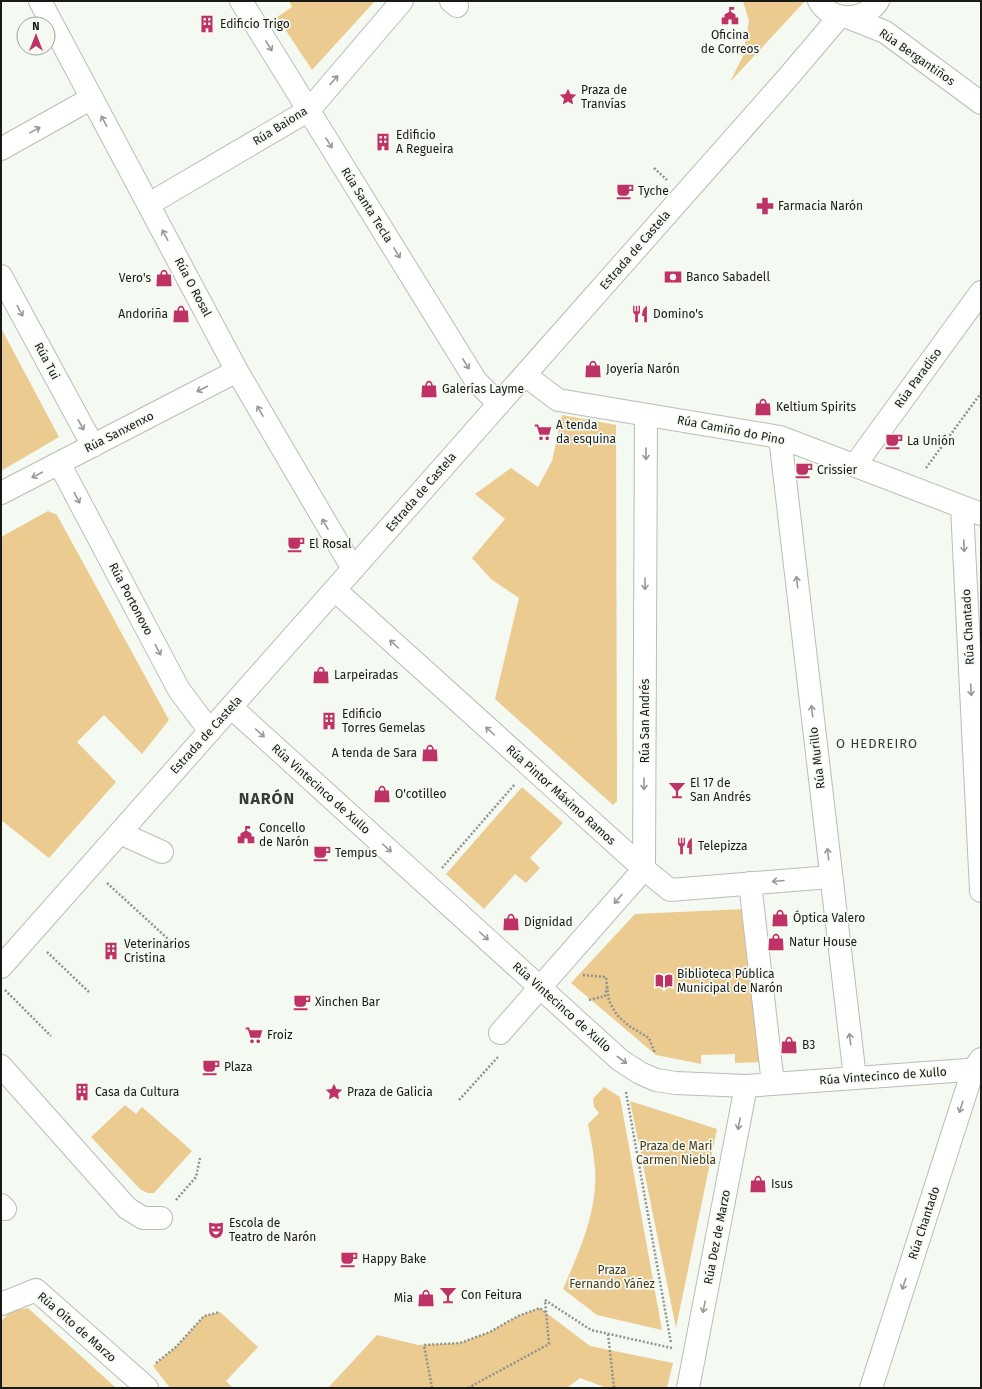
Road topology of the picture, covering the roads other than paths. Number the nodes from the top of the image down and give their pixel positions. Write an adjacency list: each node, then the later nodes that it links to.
1 (40, 1): 7 (street, Rúa O Rosal)
2 (242, 1): 9 (street, Rúa Santa Tecla, one-way to 9)
3 (402, 1): 9 (street, Rúa Baiona, one-way to 3)
4 (819, 1): 6 (street, Rúa Bergantiños)
5 (880, 2): 6 (street)
6 (845, 17): 8 (street, Rúa Bergantiños); 15 (street, Estrada de Castela)
7 (92, 98): 10 (street, one-way to 7); 11 (street, Rúa O Rosal, one-way to 7)
8 (981, 103)
9 (309, 110): 11 (street, Rúa Baiona); 16 (street, Rúa Santa Tecla, one-way to 16)
10 (1, 149)
11 (149, 204): 14 (street, Rúa O Rosal, one-way to 11)
12 (1, 276): 19 (street, Rúa Tui, one-way to 19)
13 (981, 292): 21 (street, Rúa Paradiso)
14 (237, 371): 19 (street, Rúa Sanxenxo, one-way to 19); 24 (street, Rúa O Rosal, one-way to 14)
15 (525, 375): 16 (street, Estrada de Castela); 17 (street, Rúa Camiño do Pino)
16 (499, 404): 24 (street, Estrada de Castela)
17 (646, 415): 18 (street, Rúa Camiño do Pino); 30 (street, Rúa San Andrés, one-way to 30)
18 (780, 437): 21 (street, Rúa Camiño do Pino); 31 (street, Rúa Murillo, one-way to 18)
19 (93, 446): 20 (street, Rúa Sanxenxo)
20 (59, 463): 22 (street, Rúa Sanxenxo, one-way to 22); 27 (street, Rúa Portonovo, one-way to 27)
21 (855, 465): 23 (street, Rúa Camiño do Pino)
22 (1, 494)
23 (971, 511): 33 (street, Rúa Chantado, one-way to 33)
24 (353, 569): 25 (street, Estrada de Castela)
25 (335, 590): 26 (street, Estrada de Castela); 30 (street, Rúa Pintor Máximo Ramos, one-way to 25)
26 (231, 707): 27 (street, Estrada de Castela); 35 (street, Rúa Vintecinco de Xullo, one-way to 35)
27 (210, 731): 28 (street, Estrada de Castela)
28 (120, 833): 29 (street); 34 (street, Estrada de Castela)
29 (162, 852)
30 (644, 869): 32 (street, Rúa Pintor Máximo Ramos); 35 (street, one-way to 35)
31 (830, 877): 32 (street, Rúa Pintor Máximo Ramos, one-way to 32); 39 (street, Rúa Murillo, one-way to 31)
32 (750, 883): 40 (street)
33 (981, 891)
34 (1, 967)
35 (540, 987): 36 (street); 41 (street, Rúa Vintecinco de Xullo, one-way to 41)
36 (500, 1033)
37 (1, 1066): 42 (street)
38 (978, 1066): 39 (street, Rúa Vintecinco de Xullo); 46 (street, Rúa Chantado, one-way to 46)
39 (855, 1078): 40 (street, Rúa Vintecinco de Xullo)
40 (773, 1084): 41 (street, Rúa Vintecinco de Xullo)
41 (746, 1086): 45 (street, Rúa Dez de Marzo, one-way to 45)
42 (161, 1218)
43 (1, 1304): 44 (street, Rúa Oito de Marzo)
44 (142, 1384)
45 (688, 1388)
46 (871, 1388)

